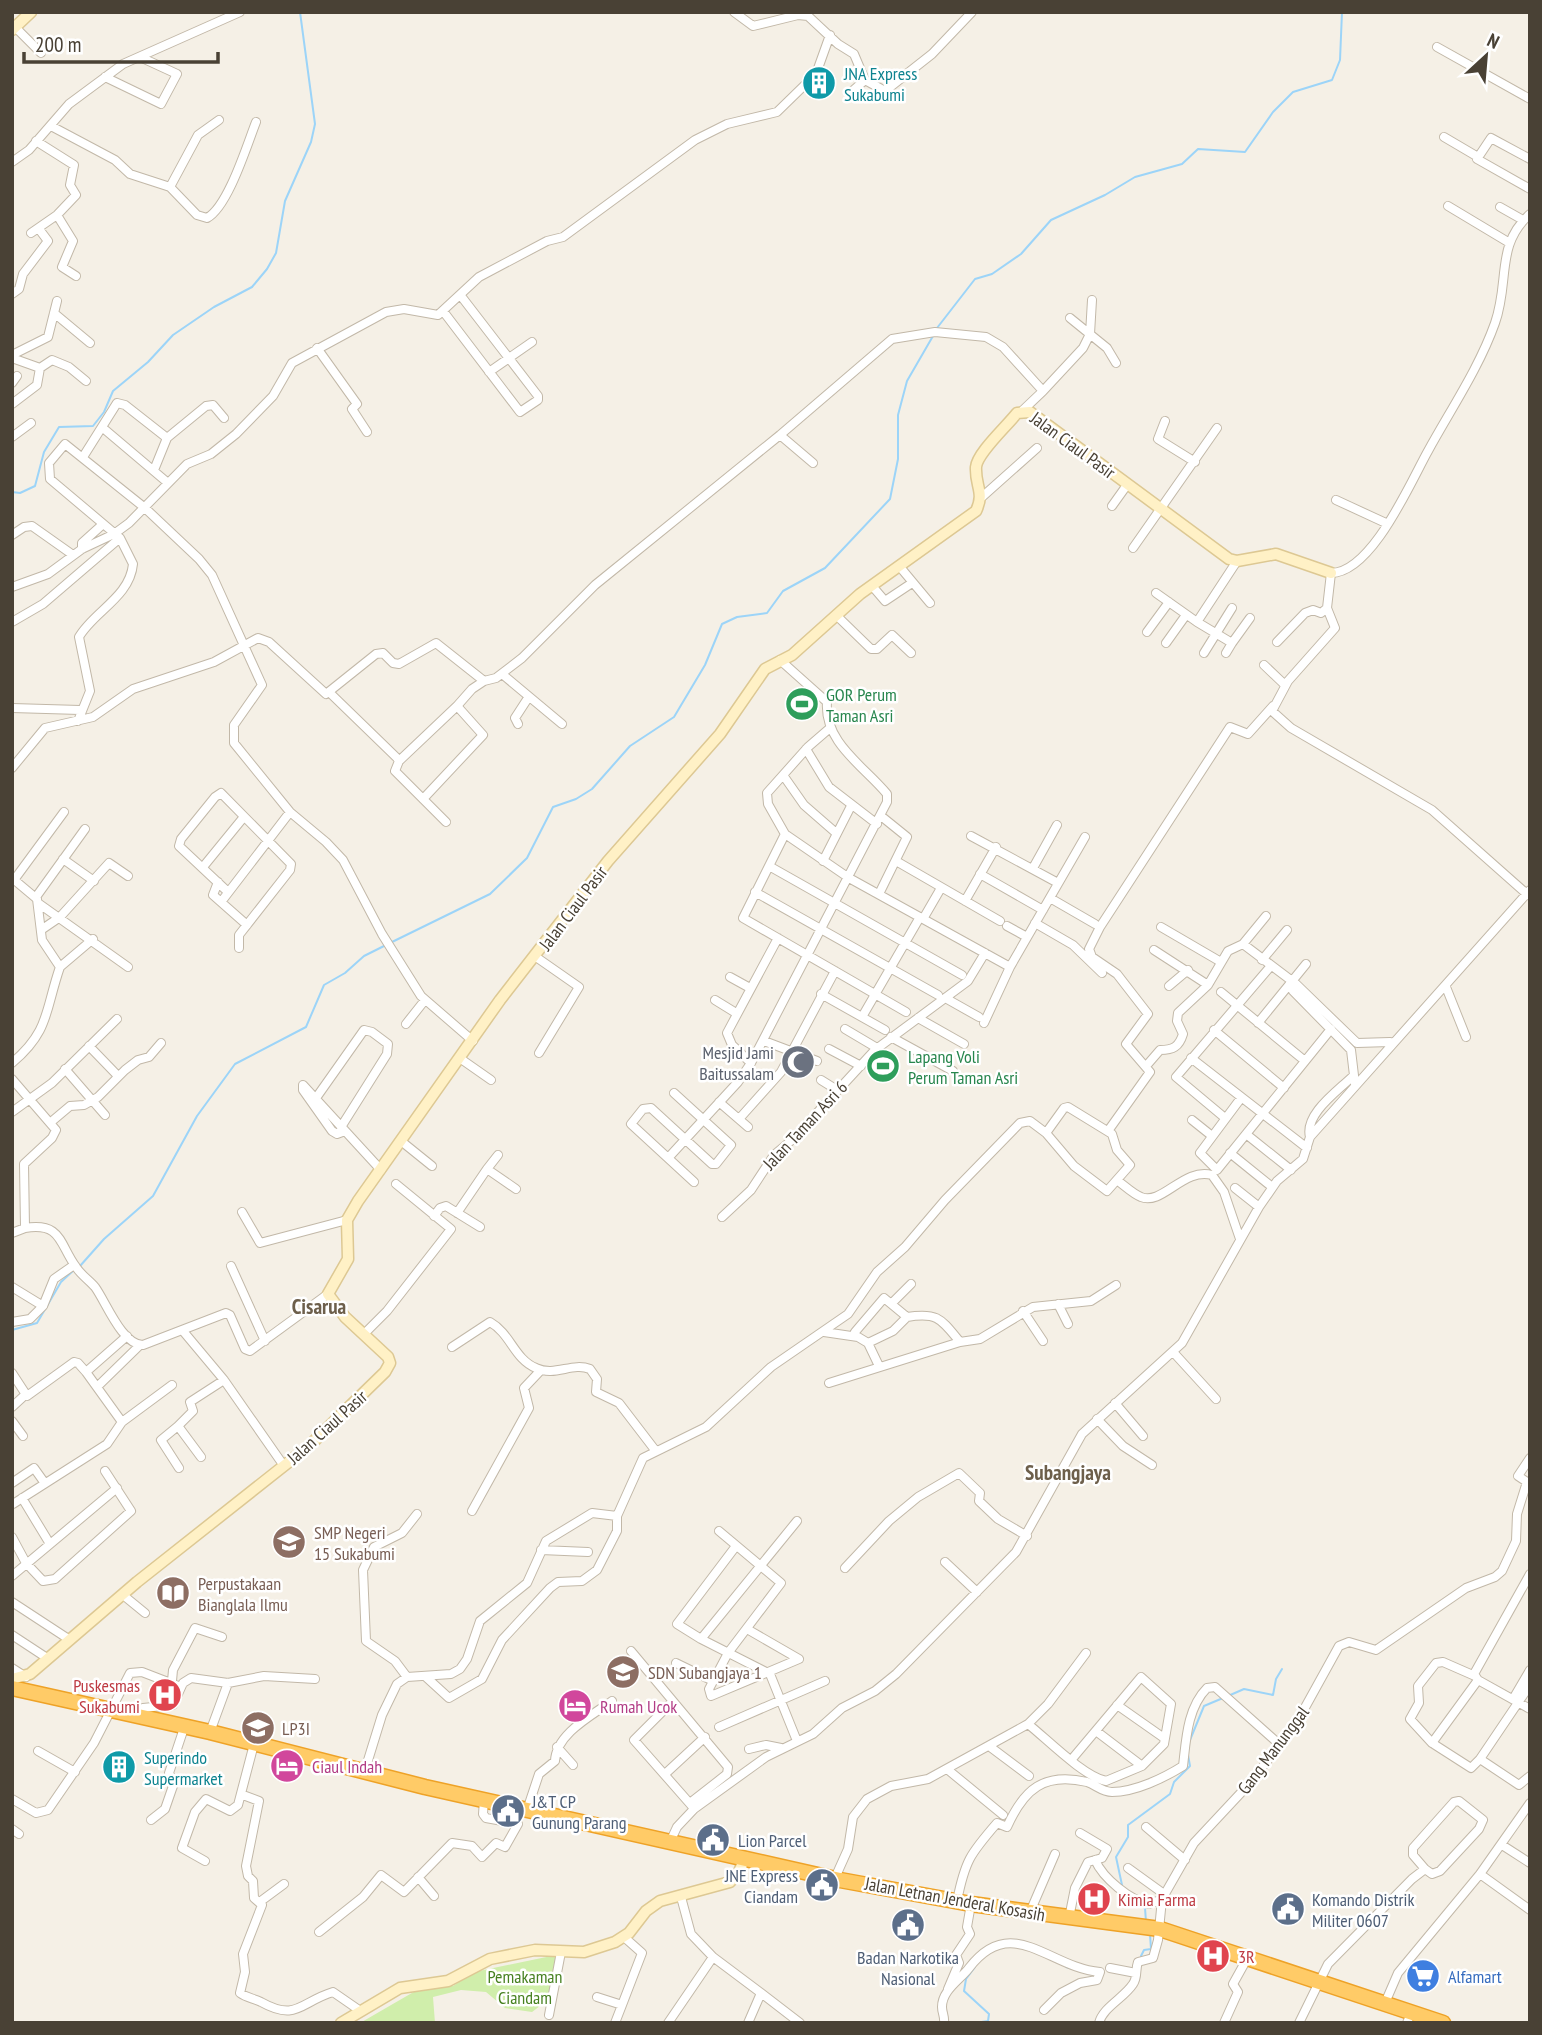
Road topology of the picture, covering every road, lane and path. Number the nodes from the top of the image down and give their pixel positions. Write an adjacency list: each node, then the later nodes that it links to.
1 (31, 12): 5 (street)
2 (240, 12): 9 (street)
3 (734, 12): 6 (street)
4 (972, 12): 11 (street)
5 (14, 29): 8 (street)
6 (830, 35): 11 (street); 31 (street)
7 (1437, 47): 13 (street)
8 (41, 53)
9 (140, 57): 10 (street); 10 (street)
10 (105, 77): 16 (street)
11 (865, 80): 12 (street)
12 (849, 94)
13 (1530, 99)
14 (219, 120): 22 (street)
15 (256, 121): 22 (street)
16 (51, 126): 18 (street); 22 (street)
17 (1444, 137): 19 (street)
18 (36, 141): 21 (street); 26 (street)
19 (1478, 156): 20 (street); 23 (street)
20 (1530, 159)
21 (12, 162)
22 (170, 187)
23 (1530, 189)
24 (1448, 206): 28 (street)
25 (1500, 207): 27 (street)
26 (57, 215): 29 (street); 30 (street)
27 (1526, 217): 28 (street)
28 (1508, 242): 71 (street)
29 (76, 276)
30 (12, 293)
31 (461, 296): 34 (street); 42 (street)
32 (1092, 300): 37 (street)
33 (57, 301): 35 (street)
34 (443, 311): 40 (street); 45 (street)
35 (54, 313): 39 (street); 41 (street)
36 (1070, 318): 37 (street)
37 (1090, 334): 43 (street); 47 (street)
38 (532, 342): 42 (street)
39 (90, 343)
40 (317, 348): 55 (street); 64 (street)
41 (12, 356): 44 (street)
42 (508, 359): 45 (street); 45 (street)
43 (1116, 363)
44 (40, 368): 46 (street); 48 (street)
45 (489, 372)
46 (86, 381)
47 (1043, 391): 49 (street); 56 (street)
48 (12, 404)
49 (1023, 410): 65 (street, Jalan Ciaul Pasir); 66 (street, Jalan Ciaul Pasir)
50 (225, 418): 58 (street)
51 (1165, 421): 62 (street)
52 (31, 423): 57 (street)
53 (103, 428): 58 (street); 60 (street); 63 (street)
54 (1217, 428): 62 (street)
55 (367, 432)
56 (780, 435): 61 (street); 105 (street)
57 (12, 437)
58 (167, 438): 63 (street)
59 (1037, 447): 66 (street)
60 (83, 457): 69 (street); 72 (street)
61 (813, 463)
62 (1195, 463): 70 (street)
63 (154, 470): 64 (street)
64 (168, 483): 69 (street)
65 (1127, 485): 68 (street); 70 (street, Jalan Ciaul Pasir)
66 (982, 497): 79 (street, Jalan Ciaul Pasir)
67 (1336, 500): 71 (street)
68 (1112, 506)
69 (145, 508): 74 (street); 99 (street)
70 (1160, 510): 75 (street); 78 (street, Jalan Ciaul Pasir)
71 (1388, 524): 80 (street)
72 (102, 525): 74 (street); 76 (street)
73 (12, 535): 77 (street)
74 (117, 536): 76 (street); 92 (street); 113 (street)
75 (1133, 548)
76 (82, 549): 77 (street)
77 (73, 555): 82 (street)
78 (1237, 561): 80 (street); 93 (street)
79 (900, 567): 81 (street); 83 (street, Jalan Ciaul Pasir)
80 (1331, 573): 88 (street)
81 (912, 583): 83 (street); 86 (street)
82 (12, 587)
83 (873, 587): 89 (street, Jalan Ciaul Pasir)
84 (1156, 593): 85 (street)
85 (1169, 602): 90 (street); 94 (street)
86 (930, 603)
87 (1233, 608): 95 (street)
88 (1327, 608): 97 (street); 107 (street)
89 (836, 615): 100 (street); 103 (street, Jalan Ciaul Pasir)
90 (1186, 615): 93 (street); 96 (street)
91 (1250, 618): 98 (street)
92 (12, 622)
93 (1197, 622): 95 (street)
94 (1147, 632)
95 (1216, 634): 98 (street); 101 (street)
96 (1166, 642)
97 (1277, 642)
98 (1232, 643): 102 (street)
99 (243, 646): 108 (street); 114 (street); 124 (street)
100 (911, 653)
101 (1204, 653)
102 (1226, 653)
103 (780, 660): 117 (street); 180 (street, Jalan Ciaul Pasir)
104 (1264, 665): 107 (street)
105 (502, 674): 106 (street); 109 (street)
106 (484, 681): 108 (street); 110 (street)
107 (1285, 685): 111 (street)
108 (330, 693): 119 (street)
109 (528, 698): 115 (street); 116 (street)
110 (457, 706): 119 (street); 122 (street)
111 (1273, 706): 153 (street); 236 (street)
112 (12, 708): 113 (street)
113 (80, 710): 114 (street)
114 (78, 721): 120 (street)
115 (518, 724)
116 (562, 724)
117 (831, 728): 118 (street); 127 (street)
118 (806, 750): 121 (street); 123 (street)
119 (399, 761): 122 (street)
120 (12, 768)
121 (783, 775): 131 (street); 132 (street)
122 (423, 799): 128 (street)
123 (851, 806): 127 (street); 131 (street)
124 (290, 812): 135 (street); 204 (street)
125 (64, 813): 146 (street)
126 (243, 818): 135 (street); 141 (street); 141 (street)
127 (879, 820): 139 (street); 145 (street)
128 (446, 822)
129 (1057, 825): 142 (street)
130 (85, 829): 137 (street)
131 (835, 832): 138 (street)
132 (785, 834): 138 (street); 140 (street)
133 (971, 836): 136 (street)
134 (1085, 837): 149 (street)
135 (267, 843): 151 (street); 166 (street)
136 (996, 847): 142 (street); 143 (street)
137 (63, 859): 147 (street); 156 (street)
138 (822, 861): 145 (street)
139 (895, 861): 150 (street); 154 (street)
140 (769, 866): 152 (street); 159 (street)
141 (203, 867): 148 (street)
142 (1033, 868): 149 (street)
143 (980, 874): 157 (street); 160 (street)
144 (128, 876): 147 (street)
145 (849, 878): 154 (street); 159 (street)
146 (13, 879): 156 (street)
147 (94, 881): 162 (street)
148 (218, 882): 151 (street); 158 (street)
149 (1058, 883): 155 (street)
150 (941, 888): 157 (street); 163 (street)
151 (228, 892): 158 (street)
152 (755, 892): 168 (street); 172 (street)
153 (1529, 893): 197 (street)
154 (879, 894): 163 (street)
155 (1050, 898): 160 (street); 165 (street)
156 (37, 900): 162 (street); 169 (street)
157 (965, 901): 171 (street)
158 (221, 902): 166 (street)
159 (835, 904): 168 (street); 174 (street)
160 (1043, 911): 164 (street)
161 (1266, 916): 175 (street)
162 (60, 917): 169 (street); 173 (street)
163 (921, 918): 174 (street); 178 (street)
164 (1035, 923): 171 (street); 191 (street)
165 (1095, 923)
166 (247, 925): 176 (street)
167 (1161, 927): 182 (street)
168 (822, 929): 179 (street); 188 (street)
169 (41, 930): 184 (street)
170 (1287, 930): 181 (street)
171 (1027, 937): 186 (street)
172 (778, 938): 179 (street); 198 (street)
173 (93, 939): 184 (street); 185 (street)
174 (904, 943): 188 (street); 192 (street)
175 (1238, 947): 181 (street); 182 (street)
176 (239, 948)
177 (1154, 950): 189 (street)
178 (985, 953): 186 (street); 203 (street, Jalan Taman Asri 6)
179 (808, 956): 190 (street); 220 (street)
180 (537, 957): 219 (street, Jalan Ciaul Pasir); 229 (street)
181 (1262, 960): 187 (street)
182 (1221, 962): 195 (street)
183 (1306, 964): 194 (street)
184 (60, 967): 234 (street)
185 (128, 967)
186 (1010, 967): 203 (street)
187 (1270, 967): 194 (street); 206 (street)
188 (890, 968): 201 (street); 202 (street)
189 (1188, 970): 195 (street); 196 (street)
190 (835, 971): 200 (street); 201 (street)
191 (1102, 973)
192 (962, 975)
193 (730, 977): 198 (street)
194 (1290, 983): 212 (street); 215 (street); 225 (street)
195 (1208, 985): 236 (street)
196 (1169, 986)
197 (1446, 987): 218 (street); 244 (street)
198 (750, 988): 208 (street)
199 (1221, 992): 206 (street)
200 (821, 994): 209 (street); 228 (street)
201 (875, 994): 207 (street); 209 (street)
202 (938, 995)
203 (947, 999): 210 (street, Jalan Taman Asri 6)
204 (425, 1000): 213 (street); 219 (street)
205 (715, 1000): 208 (street)
206 (1236, 1005): 212 (street); 216 (street)
207 (906, 1012)
208 (736, 1013): 235 (street)
209 (862, 1017): 217 (street)
210 (918, 1018): 217 (street, Jalan Taman Asri 6); 223 (street)
211 (117, 1019): 224 (street)
212 (1258, 1023): 233 (street)
213 (406, 1024)
214 (845, 1029): 226 (street)
215 (1331, 1029): 225 (street); 233 (street)
216 (1214, 1030): 230 (street); 245 (street)
217 (888, 1034): 226 (street, Jalan Taman Asri 6); 239 (street)
218 (1466, 1037)
219 (473, 1041): 231 (street, Jalan Ciaul Pasir)
220 (764, 1041): 228 (street); 235 (street)
221 (1390, 1042): 225 (street)
222 (161, 1043): 240 (street)
223 (964, 1044)
224 (89, 1046): 238 (street); 240 (street)
225 (1354, 1046): 244 (street)
226 (877, 1048): 237 (street, Jalan Taman Asri 6)
227 (829, 1049): 237 (street)
228 (793, 1050): 232 (street); 257 (street)
229 (539, 1054)
230 (1191, 1058): 249 (street); 256 (street)
231 (461, 1059): 242 (street); 268 (street, Jalan Ciaul Pasir)
232 (817, 1061)
233 (1305, 1061): 245 (street)
234 (12, 1063)
235 (751, 1063): 252 (street)
236 (1147, 1065): 263 (street)
237 (861, 1066): 246 (street, Jalan Taman Asri 6)
238 (65, 1069): 250 (street); 251 (street)
239 (953, 1071)
240 (118, 1076): 251 (street)
241 (12, 1079): 250 (street)
242 (491, 1080)
243 (821, 1080): 246 (street)
244 (1354, 1080): 269 (street)
245 (1284, 1088): 255 (street)
246 (837, 1090): 289 (street, Jalan Taman Asri 6)
247 (674, 1093): 259 (street)
248 (316, 1098): 262 (street); 262 (street); 262 (street)
249 (1241, 1098): 255 (street); 256 (street)
250 (27, 1099): 253 (street); 260 (street)
251 (93, 1101): 254 (street); 260 (street)
252 (719, 1102): 257 (street); 259 (street)
253 (12, 1112)
254 (105, 1115)
255 (1262, 1115): 265 (street); 269 (street)
256 (1225, 1118): 266 (street)
257 (739, 1119): 261 (street)
258 (1192, 1120): 266 (street)
259 (703, 1121): 267 (street); 267 (street)
260 (51, 1122): 278 (street)
261 (748, 1127)
262 (343, 1129): 276 (street)
263 (1108, 1131): 264 (street); 279 (street)
264 (1046, 1133): 279 (street); 308 (street)
265 (1246, 1134): 270 (street); 277 (street)
266 (1212, 1136): 270 (street)
267 (686, 1139): 272 (street); 272 (street)
268 (401, 1141): 273 (street); 276 (street, Jalan Ciaul Pasir)
269 (1307, 1147): 277 (street)
270 (1230, 1153): 282 (street)
271 (499, 1154): 274 (street)
272 (669, 1157): 280 (street)
273 (432, 1166)
274 (487, 1169): 284 (street); 287 (street)
275 (12, 1170): 278 (street)
276 (381, 1170): 290 (street, Jalan Ciaul Pasir)
277 (1290, 1170): 282 (street)
278 (23, 1171): 292 (street)
279 (1118, 1181): 294 (street)
280 (694, 1182)
281 (396, 1184): 288 (street)
282 (1272, 1187): 285 (street)
283 (1235, 1188): 285 (street)
284 (516, 1189)
285 (1259, 1207): 294 (street)
286 (242, 1212): 290 (street)
287 (457, 1213): 288 (street); 291 (street)
288 (434, 1216): 310 (street)
289 (722, 1217)
290 (347, 1220): 300 (street)
291 (480, 1227)
292 (25, 1228): 293 (street); 295 (street)
293 (12, 1233)
294 (1240, 1239): 319 (street)
295 (74, 1265): 303 (street); 312 (street)
296 (231, 1266): 314 (street)
297 (911, 1284): 301 (street)
298 (1116, 1285): 302 (street)
299 (12, 1287): 303 (street)
300 (328, 1294): 310 (street, Jalan Ciaul Pasir); 314 (street)
301 (892, 1303): 305 (street); 311 (street)
302 (1058, 1304): 304 (street); 307 (street)
303 (43, 1306): 306 (street)
304 (1023, 1311): 313 (street); 315 (street)
305 (907, 1317): 315 (street); 316 (street)
306 (12, 1322)
307 (1068, 1324)
308 (827, 1330): 311 (street); 338 (street)
309 (183, 1331): 314 (street); 317 (street); 324 (street)
310 (364, 1334): 342 (street, Jalan Ciaul Pasir)
311 (856, 1335): 316 (street)
312 (127, 1336): 317 (street); 322 (street)
313 (1043, 1340)
314 (265, 1341)
315 (960, 1342): 320 (street)
316 (868, 1343): 320 (street)
317 (139, 1345): 326 (street)
318 (452, 1347): 321 (street)
319 (1174, 1353): 329 (street); 330 (street)
320 (879, 1366): 325 (street)
321 (541, 1370): 338 (street); 350 (street)
322 (86, 1372): 326 (street); 328 (street)
323 (12, 1374): 328 (street)
324 (224, 1380): 335 (street); 342 (street)
325 (829, 1383)
326 (97, 1385): 334 (street)
327 (172, 1385): 334 (street)
328 (25, 1395): 331 (street)
329 (1216, 1399)
330 (1115, 1403): 332 (street); 337 (street)
331 (12, 1407)
332 (1097, 1419): 341 (street); 355 (street)
333 (12, 1421): 336 (street)
334 (122, 1422): 345 (street)
335 (178, 1426): 339 (street); 343 (street)
336 (23, 1436)
337 (1143, 1436)
338 (655, 1450): 352 (street)
339 (201, 1457)
340 (1530, 1458): 415 (street, Gang Manunggal)
341 (1152, 1465)
342 (284, 1466): 368 (street, Jalan Ciaul Pasir)
343 (179, 1468)
344 (105, 1471): 347 (street)
345 (44, 1482): 346 (street); 348 (street)
346 (12, 1483)
347 (117, 1488): 357 (street); 362 (street)
348 (22, 1498): 349 (street); 357 (street)
349 (13, 1504)
350 (472, 1511)
351 (417, 1514): 384 (street)
352 (617, 1516): 359 (street); 386 (street)
353 (797, 1521): 363 (street)
354 (719, 1531): 358 (street)
355 (1027, 1536): 364 (street); 367 (street)
356 (12, 1537): 362 (street)
357 (50, 1544): 362 (street)
358 (736, 1546): 363 (street); 374 (street)
359 (541, 1550): 360 (street); 386 (street)
360 (588, 1552)
361 (944, 1562): 367 (street)
362 (26, 1563): 365 (street)
363 (760, 1564): 371 (street); 374 (street)
364 (845, 1569)
365 (14, 1571)
366 (1530, 1574): 387 (street)
367 (977, 1591): 412 (street)
368 (123, 1595): 370 (street); 375 (street, Jalan Ciaul Pasir)
369 (12, 1602): 375 (street)
370 (145, 1613)
371 (747, 1629): 377 (street); 383 (street)
372 (12, 1635): 379 (street)
373 (222, 1636): 390 (street)
374 (701, 1639): 377 (street)
375 (70, 1640): 379 (street, Jalan Ciaul Pasir)
376 (631, 1651): 400 (street)
377 (728, 1653): 383 (street); 391 (street)
378 (1086, 1653): 405 (street)
379 (47, 1658): 385 (street, Jalan Ciaul Pasir)
380 (676, 1663): 391 (street)
381 (12, 1668): 385 (street)
382 (1530, 1670): 399 (street)
383 (770, 1674): 391 (street); 398 (street)
384 (407, 1676): 386 (street); 426 (street)
385 (26, 1677): 388 (street)
386 (426, 1677)
387 (1477, 1678): 399 (street); 413 (street); 413 (street)
388 (12, 1679)
389 (315, 1679): 393 (street)
390 (172, 1681): 395 (street); 403 (street)
391 (713, 1681)
392 (825, 1681): 398 (street)
393 (228, 1683): 395 (street); 409 (street)
394 (1530, 1685): 399 (street)
395 (181, 1687): 404 (street)
396 (12, 1688): 403 (highway, Jalan Letnan Jenderal Kosasih)
397 (612, 1701): 417 (street)
398 (780, 1701): 406 (street); 412 (street)
399 (1517, 1701): 402 (street); 422 (street)
400 (672, 1702): 410 (street); 428 (street)
401 (1117, 1705): 408 (street); 411 (street); 411 (street)
402 (1530, 1709)
403 (110, 1710): 404 (highway, Jalan Letnan Jenderal Kosasih); 427 (street)
404 (134, 1716): 407 (highway, Jalan Letnan Jenderal Kosasih)
405 (1028, 1724): 416 (street); 421 (street)
406 (719, 1727)
407 (184, 1728): 409 (highway, Jalan Letnan Jenderal Kosasih); 438 (street)
408 (1096, 1731): 421 (street); 424 (street)
409 (210, 1732): 414 (highway, Jalan Letnan Jenderal Kosasih)
410 (705, 1738): 428 (street); 435 (street)
411 (1164, 1738): 424 (street)
412 (797, 1741): 418 (street)
413 (1432, 1743): 422 (street)
414 (254, 1744): 426 (highway, Jalan Letnan Jenderal Kosasih); 431 (street)
415 (1279, 1744): 446 (street, Gang Manunggal); 459 (street)
416 (989, 1746): 425 (street); 429 (street)
417 (557, 1747): 423 (street); 436 (street)
418 (781, 1748): 419 (street); 435 (street)
419 (749, 1749)
420 (38, 1751): 427 (street)
421 (1072, 1759): 424 (street)
422 (1480, 1759): 430 (street)
423 (573, 1765)
424 (1142, 1766)
425 (947, 1769): 437 (street); 453 (street)
426 (365, 1770): 433 (highway, Jalan Letnan Jenderal Kosasih)
427 (75, 1772): 432 (street)
428 (665, 1774): 435 (street)
429 (1029, 1776)
430 (1530, 1776)
431 (243, 1795): 447 (street); 458 (street)
432 (12, 1799)
433 (484, 1800): 436 (highway, Jalan Letnan Jenderal Kosasih); 452 (street)
434 (1530, 1803): 442 (street)
435 (692, 1806): 441 (street)
436 (527, 1810): 441 (highway, Jalan Letnan Jenderal Kosasih)
437 (1003, 1815)
438 (151, 1820)
439 (1146, 1828): 446 (street)
440 (1080, 1833): 445 (street)
441 (670, 1842): 444 (highway, Jalan Letnan Jenderal Kosasih)
442 (1502, 1845): 448 (street); 451 (street)
443 (1055, 1854): 461 (street)
444 (745, 1857): 453 (highway, Jalan Letnan Jenderal Kosasih); 456 (street)
445 (1095, 1860): 457 (street); 462 (street)
446 (1185, 1860): 457 (street, Gang Manunggal)
447 (205, 1861)
448 (1530, 1863)
449 (1128, 1868): 457 (street)
450 (1425, 1869): 450 (street); 471 (street)
451 (1480, 1874): 460 (street); 475 (street)
452 (418, 1877): 455 (street); 464 (street)
453 (835, 1878): 459 (highway, Jalan Letnan Jenderal Kosasih)
454 (284, 1884): 458 (street)
455 (434, 1896)
456 (681, 1897): 465 (street); 467 (street)
457 (1163, 1897): 463 (street)
458 (261, 1901): 477 (street)
459 (964, 1903): 461 (highway, Jalan Letnan Jenderal Kosasih); 472 (street)
460 (1530, 1910)
461 (1030, 1912): 462 (highway, Jalan Letnan Jenderal Kosasih)
462 (1069, 1918): 463 (highway, Jalan Letnan Jenderal Kosasih)
463 (1160, 1929): 468 (highway, Jalan Letnan Jenderal Kosasih); 470 (street)
464 (319, 1932)
465 (624, 1937): 466 (street); 476 (street)
466 (561, 1952): 477 (street); 479 (street)
467 (713, 1957): 473 (street); 483 (street)
468 (1248, 1957): 471 (highway, Jalan Letnan Jenderal Kosasih); 488 (street)
469 (1110, 1968): 470 (street)
470 (1136, 1973): 487 (street)
471 (1319, 1980): 475 (highway, Jalan Letnan Jenderal Kosasih); 489 (street)
472 (948, 1989): 478 (street); 486 (street)
473 (761, 1993): 484 (street); 485 (street)
474 (597, 1997): 476 (street)
475 (1385, 2003): 480 (highway, Jalan Letnan Jenderal Kosasih)
476 (622, 2005): 482 (street)
477 (359, 2010): 481 (street)
478 (1044, 2010)
479 (549, 2015)
480 (1409, 2018): 490 (highway, Jalan Letnan Jenderal Kosasih)
481 (341, 2023)
482 (615, 2023)
483 (668, 2023)
484 (748, 2023)
485 (800, 2023)
486 (944, 2023)
487 (1099, 2023)
488 (1224, 2023)
489 (1299, 2023)
490 (1443, 2023)

